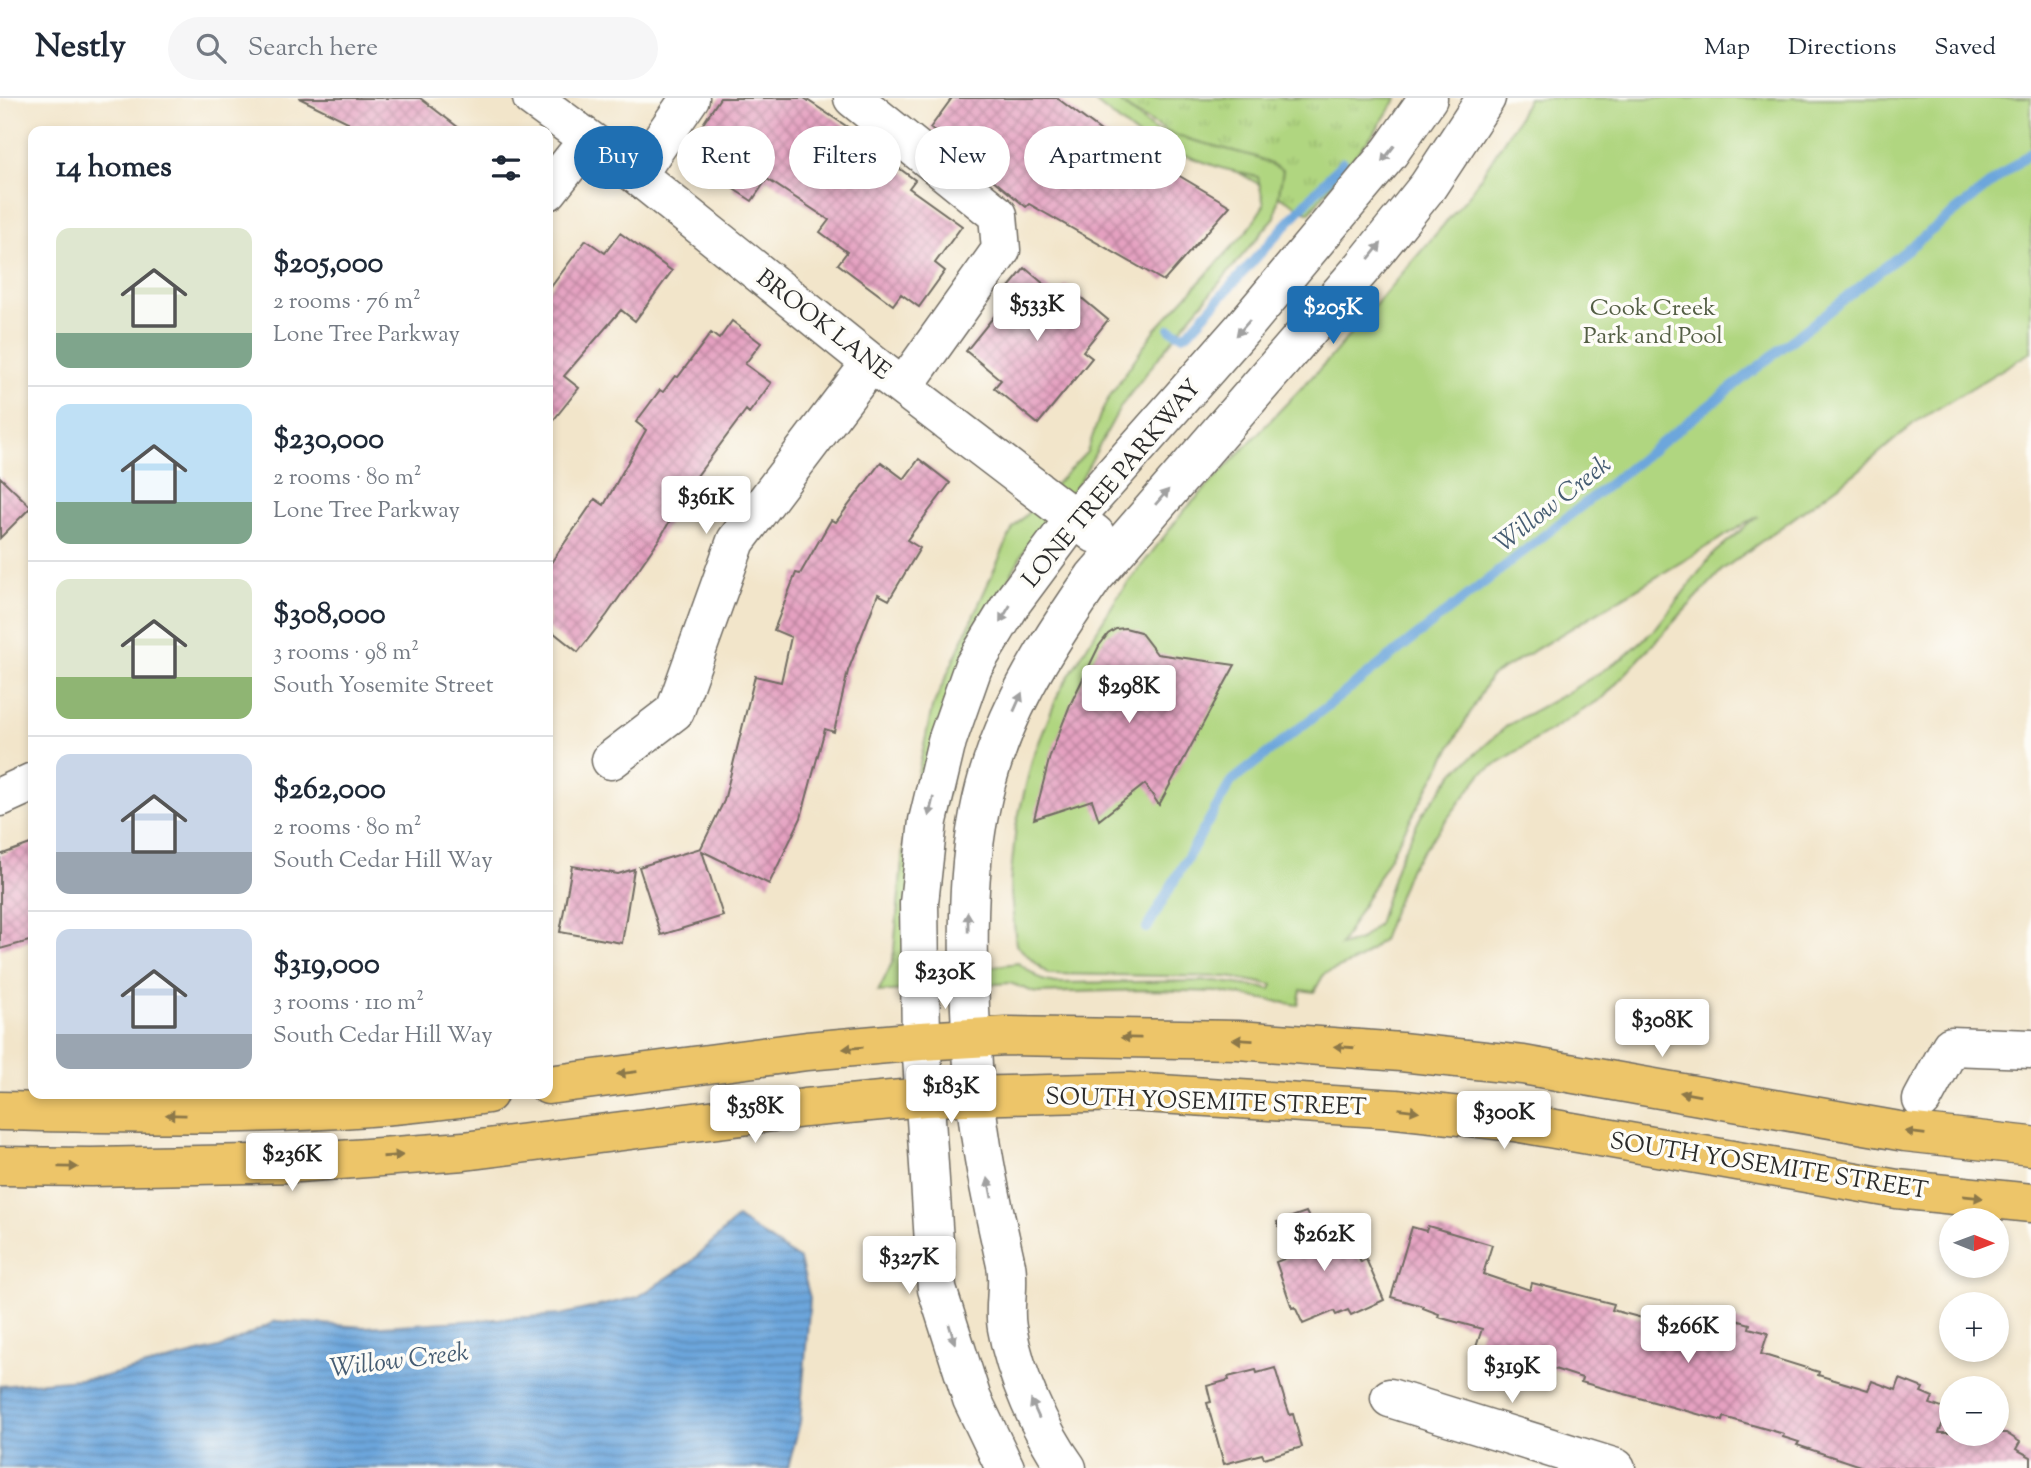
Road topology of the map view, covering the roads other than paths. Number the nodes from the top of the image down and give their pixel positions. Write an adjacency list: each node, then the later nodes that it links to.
1 (531, 98): 6 (street, BROOK LANE)
2 (690, 98): 7 (street)
3 (853, 98): 12 (street)
4 (1428, 98): 13 (street, LONE TREE PARKWAY, one-way to 13)
5 (1486, 98): 14 (street, LONE TREE PARKWAY, one-way to 5)
6 (574, 130)
7 (663, 137)
8 (574, 158): 9 (street)
9 (553, 185)
10 (654, 189): 11 (street, BROOK LANE)
11 (871, 363): 12 (street, BROOK LANE); 15 (street)
12 (904, 386): 13 (street, BROOK LANE)
13 (1074, 519): 14 (street, BROOK LANE); 19 (street, LONE TREE PARKWAY, one-way to 19)
14 (1117, 548): 18 (street, LONE TREE PARKWAY, one-way to 14)
15 (611, 760)
16 (28, 784): 17 (street)
17 (0, 797)
18 (972, 1039): 19 (main road); 22 (street, LONE TREE PARKWAY); 27 (main road, one-way to 18)
19 (921, 1041): 21 (main road, one-way to 21); 23 (street, LONE TREE PARKWAY)
20 (2031, 1049): 25 (street)
21 (553, 1084)
22 (974, 1094): 23 (main road, SOUTH YOSEMITE STREET); 29 (main road, SOUTH YOSEMITE STREET, one-way to 29); 32 (street, LONE TREE PARKWAY, one-way to 22)
23 (924, 1097): 28 (main road, SOUTH YOSEMITE STREET, one-way to 23); 31 (street, LONE TREE PARKWAY, one-way to 31)
24 (445, 1099): 26 (main road, one-way to 26)
25 (1922, 1100)
26 (0, 1111)
27 (2031, 1146)
28 (0, 1166)
29 (2031, 1203)
30 (1390, 1398): 33 (street)
31 (1005, 1468)
32 (1068, 1468)
33 (1616, 1468)

